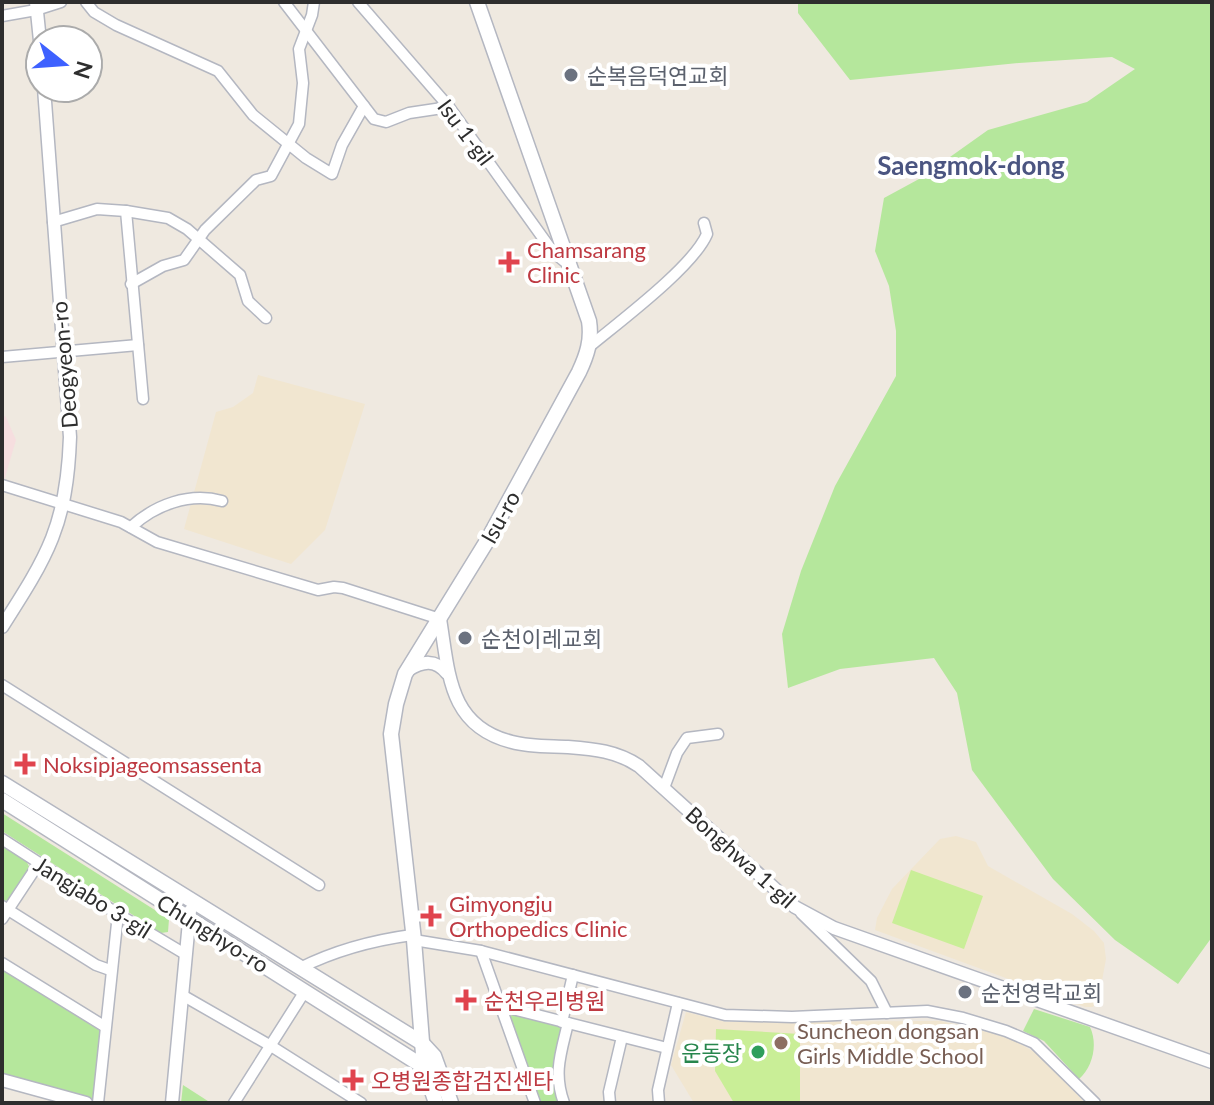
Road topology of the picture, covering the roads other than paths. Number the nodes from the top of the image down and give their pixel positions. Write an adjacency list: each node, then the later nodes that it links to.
1 (61, 2): 7 (street)
2 (86, 2): 13 (street)
3 (284, 2): 9 (street)
4 (314, 2): 9 (street)
5 (358, 2): 12 (street, Isu 1-gil)
6 (477, 2): 18 (main road)
7 (36, 6): 8 (street)
8 (2, 16)
9 (306, 30): 11 (street); 13 (street)
10 (45, 104): 15 (street, Deogyeon-ro)
11 (364, 106): 12 (street); 13 (street)
12 (449, 107): 18 (street, Isu 1-gil)
13 (288, 143): 17 (street)
14 (126, 211): 15 (street); 17 (street); 19 (street)
15 (53, 222): 23 (street, Deogyeon-ro)
16 (704, 223): 22 (street)
17 (198, 239): 19 (street); 20 (street)
18 (570, 266): 22 (main road)
19 (131, 284): 21 (street)
20 (266, 318)
21 (138, 345): 23 (street); 25 (street)
22 (589, 347): 30 (main road, Isu-ro)
23 (62, 352): 24 (street); 28 (street, Deogyeon-ro)
24 (2, 357)
25 (143, 399)
26 (2, 485): 28 (street)
27 (222, 501): 29 (street)
28 (64, 505): 29 (street); 31 (street, Deogyeon-ro)
29 (131, 527): 30 (street)
30 (440, 619): 32 (main road, Isu-ro); 33 (street, Bonghwa 1-gil)
31 (2, 627)
32 (408, 670): 33 (street); 46 (main road, Isu-ro)
33 (448, 674): 37 (street, Bonghwa 1-gil)
34 (2, 685): 41 (street)
35 (718, 734): 37 (street)
36 (2, 783): 43 (main road, Chunghyo-ro)
37 (664, 788): 42 (street, Bonghwa 1-gil)
38 (2, 800): 43 (main road, Chunghyo-ro)
39 (2, 839): 40 (street, Jangjabo 3-gil)
40 (39, 863): 44 (street); 45 (street, Jangjabo 3-gil)
41 (319, 885)
42 (795, 907): 57 (street); 66 (street, Bonghwa 1-gil)
43 (191, 910): 48 (street); 50 (main road, Chunghyo-ro); 53 (main road, Chunghyo-ro)
44 (4, 912): 51 (street)
45 (118, 914): 48 (street, Jangjabo 3-gil); 51 (street)
46 (413, 937): 47 (street); 50 (street, Chunghyo-ro); 58 (main road, Isu-ro)
47 (481, 951): 52 (street); 56 (street)
48 (185, 954): 54 (street)
49 (2, 963): 60 (street)
50 (300, 968): 61 (main road, Chunghyo-ro)
51 (110, 970): 60 (street)
52 (573, 975): 55 (street); 59 (street)
53 (305, 991): 64 (street); 67 (main road, Chunghyo-ro)
54 (182, 995): 64 (street); 72 (street)
55 (678, 1003): 57 (street); 65 (street)
56 (501, 1006): 59 (street); 76 (street)
57 (887, 1013): 80 (street)
58 (419, 1016): 61 (main road); 63 (main road, Isu-ro)
59 (565, 1022): 62 (street); 77 (street)
60 (104, 1026): 71 (street)
61 (397, 1026): 63 (main road, Chunghyo-ro)
62 (622, 1037): 65 (street); 78 (street)
63 (422, 1043): 67 (main road, Isu-ro); 75 (main road, Isu-ro)
64 (271, 1046): 69 (street); 73 (street)
65 (667, 1048): 79 (street)
66 (1212, 1062)
67 (424, 1067): 74 (main road, Isu-ro)
68 (2, 1080): 70 (street)
69 (236, 1102)
70 (86, 1103)
71 (98, 1103)
72 (172, 1103)
73 (361, 1103)
74 (436, 1103)
75 (451, 1103)
76 (535, 1103)
77 (564, 1103)
78 (610, 1103)
79 (659, 1103)
80 (1095, 1103)

